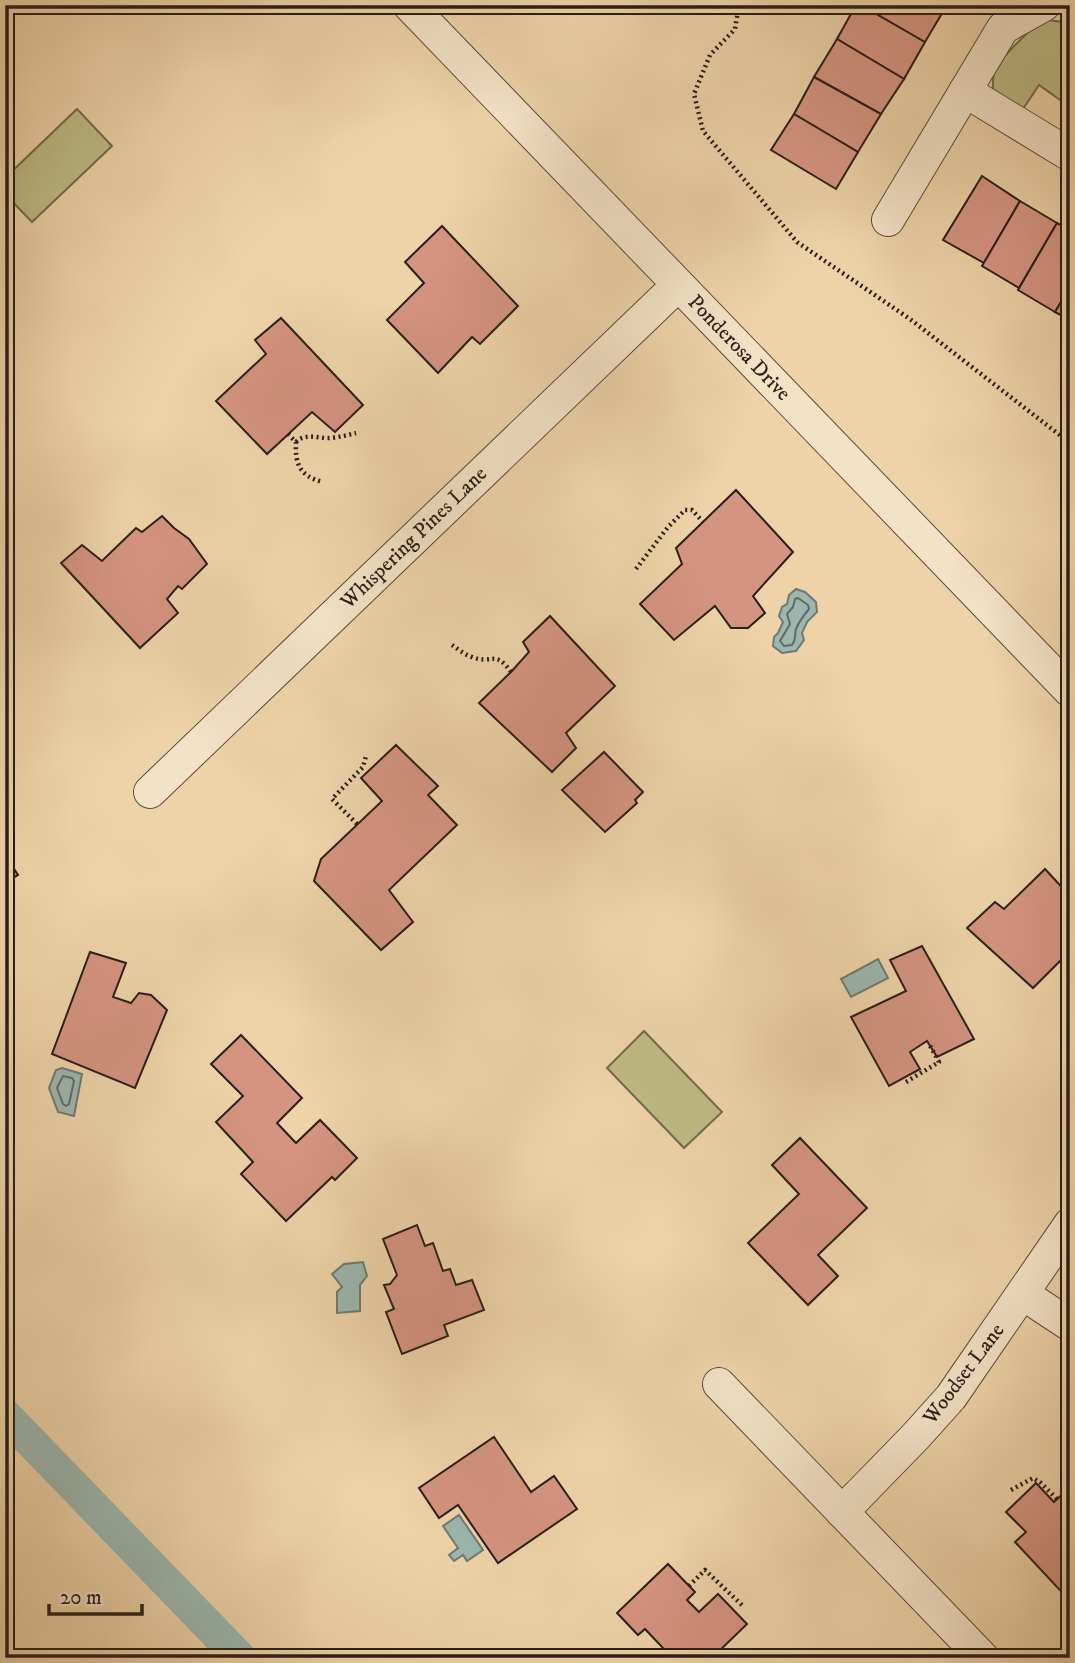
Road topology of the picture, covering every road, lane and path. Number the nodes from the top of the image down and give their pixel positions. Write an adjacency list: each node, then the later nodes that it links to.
1 (409, 5): 7 (street, Ponderosa Drive)
2 (738, 5): 11 (path)
3 (1044, 5): 4 (street)
4 (965, 91): 5 (street); 6 (street)
5 (1070, 155)
6 (888, 220)
7 (678, 285): 17 (street, Ponderosa Drive); 19 (street, Whispering Pines Lane)
8 (356, 433): 10 (path)
9 (288, 434): 10 (path)
10 (296, 442): 12 (path)
11 (1070, 443)
12 (322, 482)
13 (702, 522): 14 (path)
14 (635, 569)
15 (452, 645): 16 (path)
16 (511, 672)
17 (1070, 691)
18 (366, 756): 20 (path)
19 (150, 792)
20 (357, 824)
21 (929, 1044): 22 (path)
22 (906, 1082)
23 (1070, 1224): 24 (street, Woodset Lane)
24 (1023, 1294): 25 (street); 29 (street, Woodset Lane)
25 (1070, 1325)
26 (719, 1384): 29 (street)
27 (1012, 1490): 28 (path)
28 (1056, 1499)
29 (842, 1512): 32 (street)
30 (689, 1586): 31 (path)
31 (744, 1607)
32 (983, 1658)

